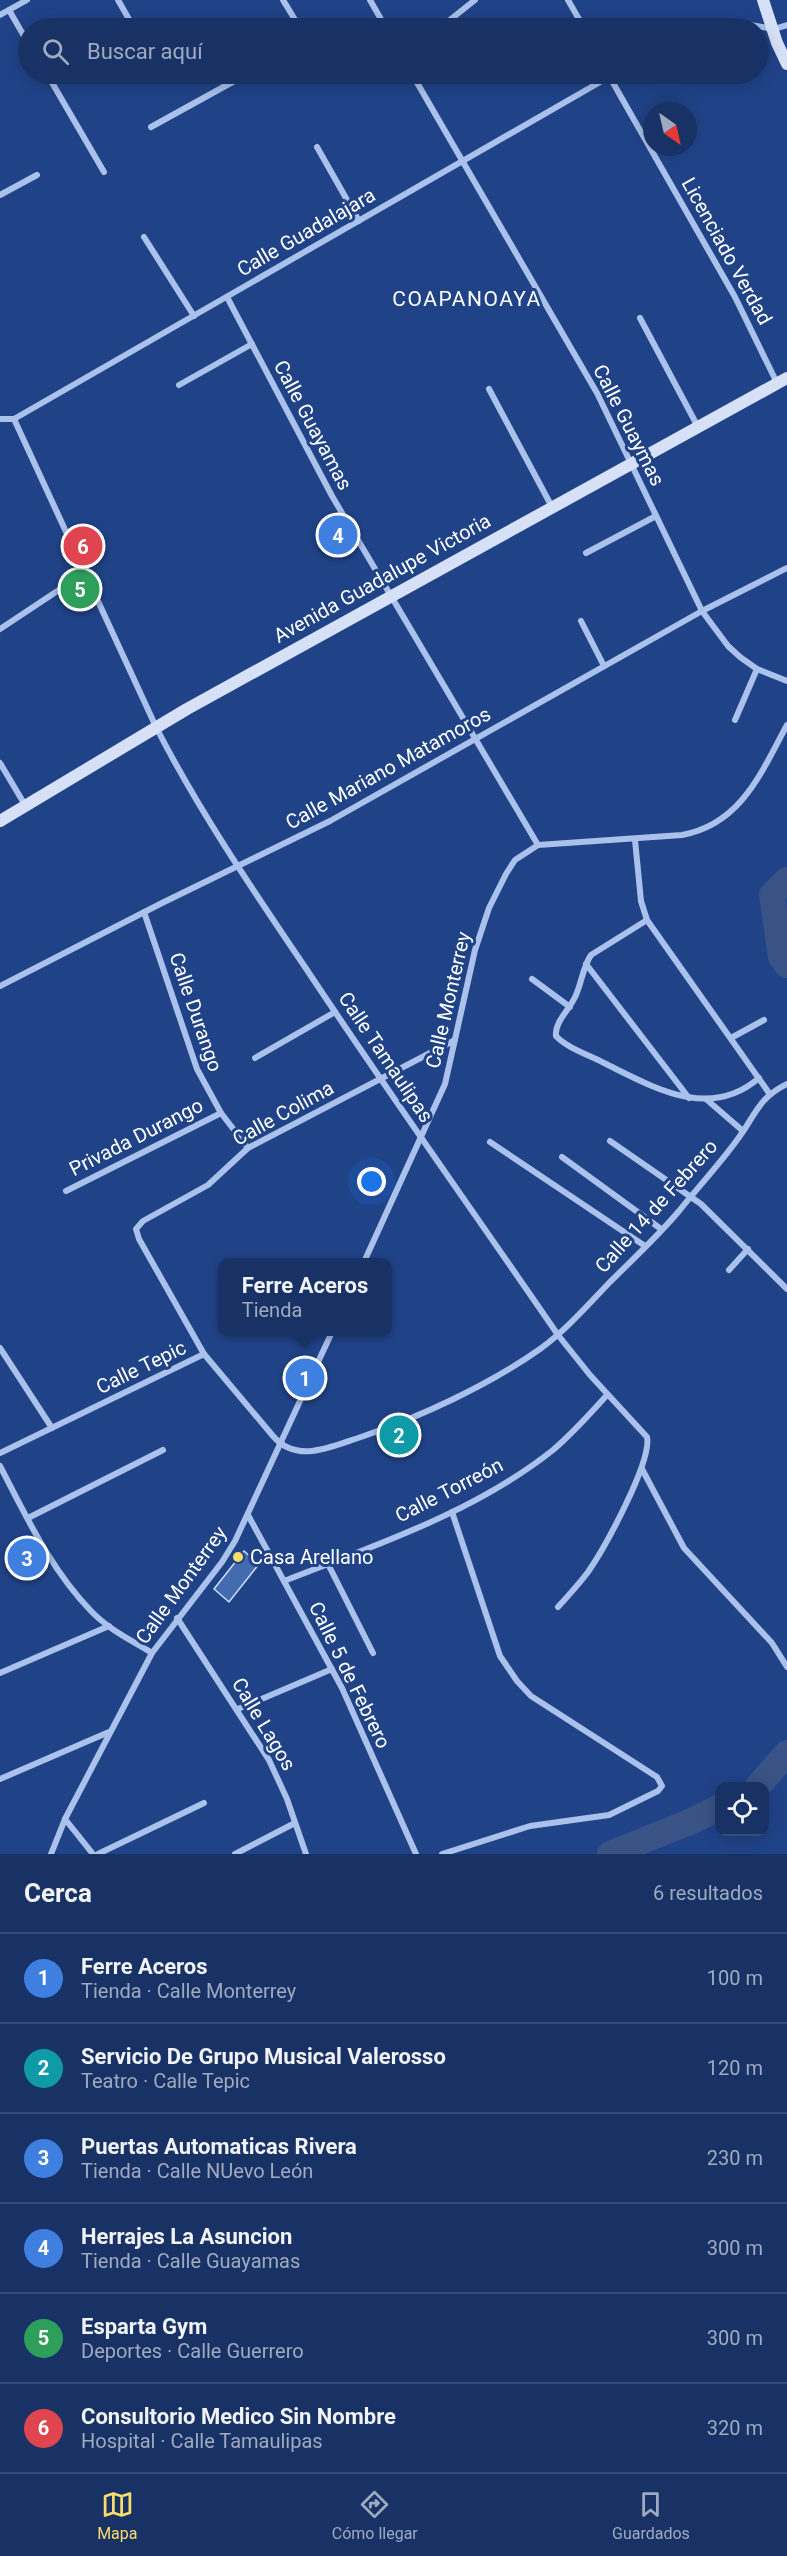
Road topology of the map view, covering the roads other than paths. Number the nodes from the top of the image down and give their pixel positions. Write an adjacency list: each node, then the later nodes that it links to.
1 (27, 0): 8 (street)
2 (118, 0): 10 (street)
3 (283, 0): 11 (street)
4 (371, 0): 12 (street)
5 (474, 0): 13 (street)
6 (568, 0): 14 (street)
7 (763, 0): 18 (main road)
8 (9, 10): 9 (street); 16 (street)
9 (0, 15)
10 (128, 18)
11 (294, 18)
12 (381, 18)
13 (452, 18)
14 (578, 18)
15 (787, 25): 18 (street)
16 (18, 26)
17 (769, 27): 18 (street)
18 (774, 28): 19 (main road)
19 (787, 63)
20 (52, 84): 28 (street)
21 (229, 84): 25 (street)
22 (418, 84): 27 (street, Calle Guaymas)
23 (593, 84): 27 (street, Calle Guadalajara)
24 (616, 84): 37 (street, Licenciado Verdad)
25 (151, 127)
26 (317, 147): 31 (street)
27 (462, 160): 31 (street, Calle Guadalajara); 43 (street, Calle Guaymas)
28 (104, 172)
29 (37, 175): 30 (street)
30 (0, 195)
31 (359, 220): 33 (street, Calle Guadalajara)
32 (144, 237): 34 (street)
33 (227, 297): 34 (street, Calle Guadalajara); 36 (street, Calle Guayamas)
34 (194, 316): 41 (street, Calle Guadalajara)
35 (640, 318): 42 (street)
36 (252, 344): 38 (street); 49 (street, Calle Guayamas)
37 (782, 381): 42 (main road, Avenida Guadalupe Victoria)
38 (179, 386)
39 (489, 389): 44 (street)
40 (0, 419): 41 (street)
41 (14, 419): 48 (street, Calle Tamaulipas)
42 (698, 428): 43 (main road, Avenida Guadalupe Victoria)
43 (633, 464): 44 (main road, Avenida Guadalupe Victoria); 45 (street, Calle Guaymas)
44 (552, 507): 49 (main road, Avenida Guadalupe Victoria)
45 (656, 516): 46 (street); 50 (street, Calle Guaymas)
46 (586, 553)
47 (787, 568): 50 (street, Calle Mariano Matamoros)
48 (86, 572): 52 (street); 58 (street, Calle Tamaulipas)
49 (389, 595): 58 (main road, Avenida Guadalupe Victoria); 59 (street, Calle Guayamas)
50 (702, 611): 53 (street, Calle Mariano Matamoros); 54 (street, Calle Guaymas)
51 (581, 621): 53 (street)
52 (0, 629)
53 (604, 666): 59 (street, Calle Mariano Matamoros)
54 (757, 669): 55 (street, Calle Guaymas); 56 (street)
55 (787, 681)
56 (735, 720)
57 (787, 725): 63 (street)
58 (156, 727): 61 (main road, Avenida Guadalupe Victoria); 65 (street, Calle Tamaulipas)
59 (476, 739): 64 (street, Calle Guayamas); 65 (street, Calle Mariano Matamoros)
60 (0, 763): 61 (street)
61 (25, 806): 62 (main road, Avenida Guadalupe Victoria)
62 (0, 820)
63 (635, 840): 64 (street); 67 (street)
64 (538, 845): 75 (street, Calle Monterrey)
65 (238, 866): 66 (street, Calle Mariano Matamoros); 72 (street, Calle Tamaulipas)
66 (144, 912): 70 (street, Calle Mariano Matamoros); 83 (street, Calle Durango)
67 (647, 920): 68 (street); 74 (street)
68 (586, 964): 71 (street); 81 (street)
69 (532, 979): 71 (street)
70 (0, 986)
71 (570, 1007): 81 (street)
72 (335, 1012): 76 (street); 78 (street, Calle Tamaulipas)
73 (764, 1020): 74 (street)
74 (731, 1038): 77 (street)
75 (455, 1040): 78 (street, Calle Colima); 85 (street, Calle Monterrey)
76 (255, 1058)
77 (759, 1078): 80 (street); 82 (street)
78 (381, 1079): 85 (street, Calle Tamaulipas); 88 (street, Calle Colima)
79 (787, 1084): 80 (street)
80 (769, 1093): 84 (street, Calle 14 de Febrero)
81 (690, 1098): 82 (street)
82 (706, 1099): 84 (street)
83 (221, 1113): 88 (street, Calle Durango); 90 (street, Privada Durango)
84 (743, 1131): 91 (street, Calle 14 de Febrero)
85 (422, 1139): 95 (street, Calle Monterrey); 98 (street, Calle Tamaulipas)
86 (610, 1141): 91 (street)
87 (490, 1142): 93 (street)
88 (248, 1148): 101 (street, Calle Colima)
89 (562, 1157): 92 (street)
90 (66, 1191)
91 (690, 1196): 92 (street, Calle 14 de Febrero); 94 (street)
92 (661, 1229): 93 (street, Calle 14 de Febrero)
93 (645, 1246): 98 (street, Calle 14 de Febrero)
94 (748, 1249): 96 (street); 97 (street)
95 (366, 1258)
96 (729, 1270)
97 (787, 1288)
98 (558, 1335): 102 (street, Calle Tamaulipas); 104 (street)
99 (330, 1336): 104 (street, Calle Monterrey)
100 (0, 1348): 103 (street)
101 (204, 1354): 103 (street, Calle Tepic); 104 (street, Calle Tepic)
102 (607, 1395): 108 (street, Calle Tamaulipas); 109 (street, Calle Torreón)
103 (52, 1428): 106 (street, Calle Tepic)
104 (281, 1445): 110 (street, Calle Monterrey)
105 (163, 1450): 111 (street)
106 (0, 1453)
107 (0, 1466): 111 (street)
108 (642, 1469): 114 (street); 119 (street)
109 (452, 1512): 112 (street, Calle Torreón); 134 (street)
110 (248, 1515): 113 (street, Calle 5 de Febrero); 115 (street, Calle Monterrey)
111 (28, 1518): 116 (street)
112 (328, 1564): 113 (street, Calle Torreón); 118 (street)
113 (284, 1581): 120 (street, Calle 5 de Febrero)
114 (558, 1607)
115 (177, 1618): 117 (street, Calle Monterrey); 122 (street, Calle Lagos)
116 (109, 1626): 117 (street); 121 (street)
117 (152, 1653): 123 (street, Calle Monterrey)
118 (373, 1653)
119 (787, 1667)
120 (332, 1669): 122 (street); 133 (street, Calle 5 de Febrero)
121 (0, 1673)
122 (238, 1709): 127 (street, Calle Lagos)
123 (109, 1732): 124 (street); 126 (street, Calle Monterrey)
124 (0, 1779)
125 (204, 1803): 130 (street)
126 (65, 1819): 128 (street, Calle Monterrey); 129 (street)
127 (295, 1823): 131 (street); 132 (street, Calle Lagos)
128 (51, 1854)
129 (93, 1854)
130 (98, 1854)
131 (235, 1854)
132 (306, 1854)
133 (416, 1854)
134 (442, 1854)

